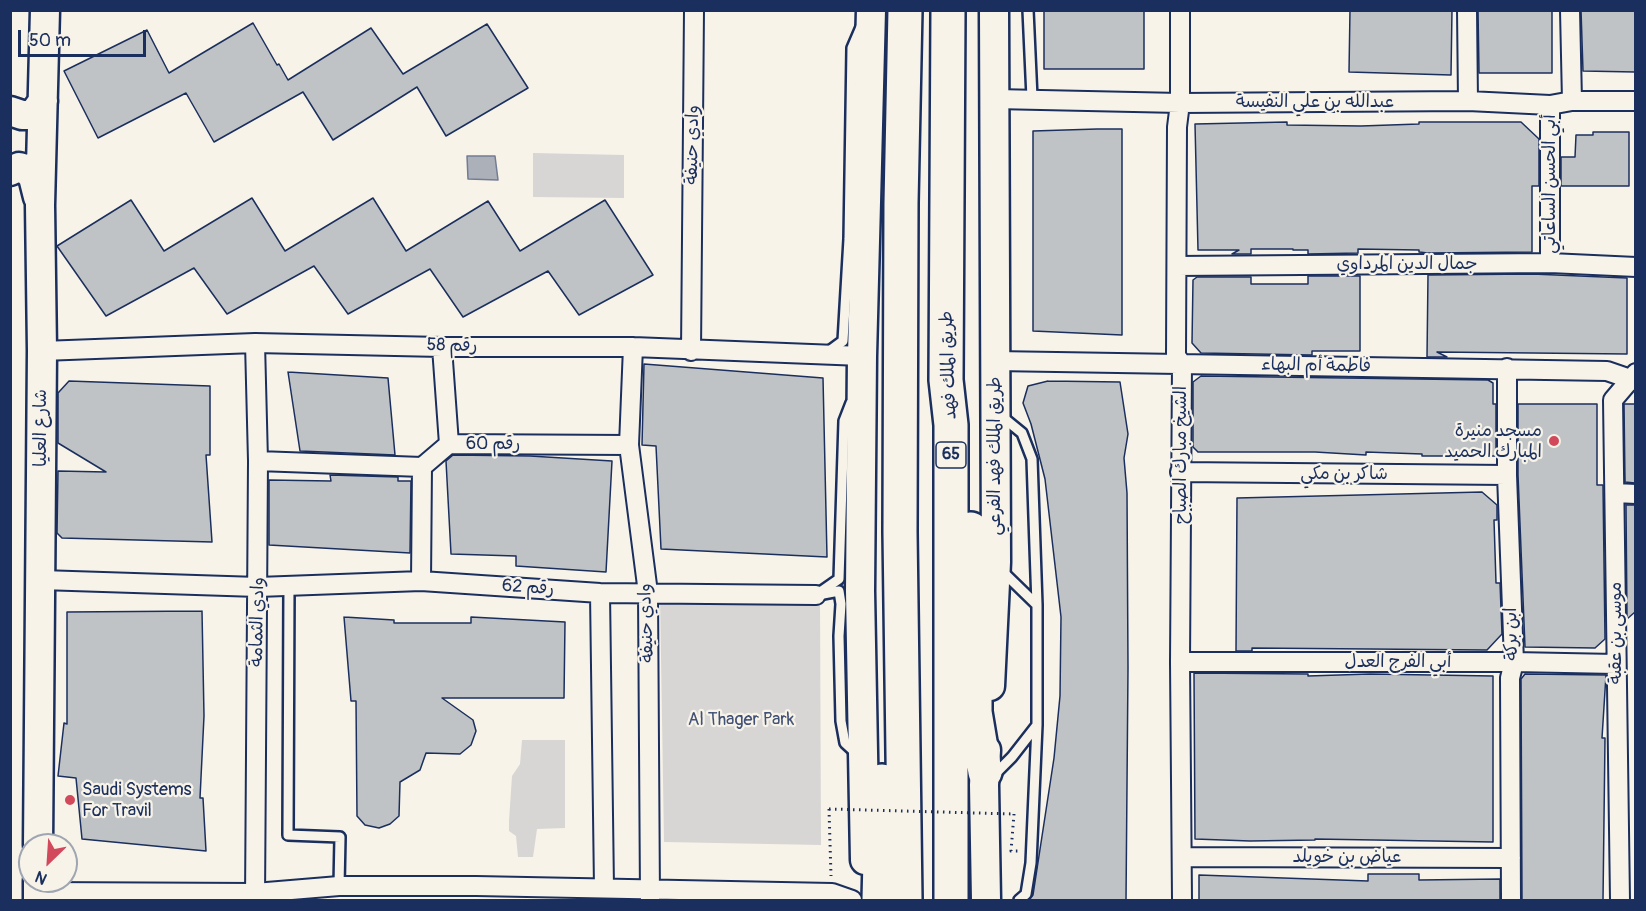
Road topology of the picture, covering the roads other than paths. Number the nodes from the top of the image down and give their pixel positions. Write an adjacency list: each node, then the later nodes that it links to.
1 (45, 10): 13 (main road, شارع العليا)
2 (694, 10): 29 (street, وادي حنيفة)
3 (905, 10): 47 (highway)
4 (948, 10): 38 (highway, طريق الملك فهد / 65)
5 (994, 10): 12 (main road, طريق الملك فهد الفرعي)
6 (1028, 10): 11 (lane)
7 (1180, 10): 17 (street, الشيخ مبارك الصباح)
8 (1467, 10): 14 (street)
9 (1570, 10): 15 (street)
10 (871, 14): 30 (lane); 31 (main road)
11 (1032, 98): 12 (street, عبدالله بن علي النفيسة); 17 (street, عبدالله بن علي النفيسة)
12 (995, 99): 32 (main road, طريق الملك فهد الفرعي)
13 (43, 101): 19 (main road); 21 (main road, شارع العليا)
14 (1468, 101): 17 (street, عبدالله بن علي النفيسة); 18 (street, عبدالله بن علي النفيسة)
15 (1572, 101): 16 (street, عبدالله بن علي النفيسة); 18 (street, عبدالله بن علي النفيسة)
16 (1635, 101)
17 (1180, 103): 23 (street, الشيخ مبارك الصباح)
18 (1550, 105): 22 (street, أبي الحسن الساعاتي)
19 (10, 111)
20 (10, 171): 21 (main road)
21 (40, 205): 28 (main road, شارع العليا)
22 (1550, 263): 23 (street, جمال الدين المرداوي); 24 (street, جمال الدين المرداوي)
23 (1178, 266): 33 (street, الشيخ مبارك الصباح)
24 (1635, 267)
25 (255, 343): 26 (street, رقم 58); 28 (street, رقم 58); 41 (street, وادي الثمامة)
26 (442, 347): 27 (street, رقم 58); 39 (street)
27 (633, 347): 29 (street, رقم 58); 40 (street, وادي حنيفة)
28 (42, 351): 49 (main road, شارع العليا)
29 (691, 351): 30 (street, رقم 58)
30 (823, 355): 31 (street, رقم 58)
31 (862, 356): 36 (main road)
32 (995, 361): 33 (street, فاطمة أم البهاء); 37 (main road, طريق الملك فهد الفرعي)
33 (1182, 364): 34 (street, فاطمة أم البهاء); 43 (street, الشيخ مبارك الصباح)
34 (1507, 368): 35 (street, فاطمة أم البهاء); 44 (street, ابن بركة)
35 (1634, 377): 45 (street, موسى بن عقبة)
36 (862, 386): 55 (lane); 61 (main road)
37 (995, 411): 48 (main road, طريق الملك فهد الفرعي); 56 (lane)
38 (951, 425): 62 (highway); 77 (highway, طريق الملك فهد / 65)
39 (449, 444): 40 (street, رقم 60); 42 (street, رقم 60)
40 (629, 445): 54 (street, وادي حنيفة)
41 (258, 461): 42 (street); 52 (street, وادي الثمامة)
42 (422, 467): 50 (street)
43 (1180, 472): 44 (street, شاكر بن مكي); 57 (street, الشيخ مبارك الصباح)
44 (1507, 475): 58 (street, ابن بركة)
45 (1615, 493): 46 (street); 59 (street, موسى بن عقبة)
46 (1635, 494)
47 (900, 532): 75 (highway); 76 (highway)
48 (996, 565): 56 (lane); 62 (main road, طريق الملك فهد الفرعي)
49 (41, 580): 52 (street, رقم 62); 64 (main road, شارع العليا)
50 (421, 581): 51 (street, رقم 62); 53 (street, رقم 62)
51 (289, 584): 52 (street, رقم 62); 67 (lane)
52 (258, 587): 72 (street, وادي الثمامة)
53 (600, 593): 54 (street, رقم 62); 68 (street)
54 (648, 593): 55 (street, رقم 62); 71 (street, وادي حنيفة)
55 (816, 595): 61 (lane, رقم 62)
56 (1037, 605): 60 (lane)
57 (1180, 662): 58 (street, أبي الفرج العدل); 65 (street, الشيخ مبارك الصباح)
58 (1514, 662): 59 (street, أبي الفرج العدل); 66 (street, ابن بركة)
59 (1616, 664): 63 (street, موسى بن عقبة)
60 (1037, 725): 62 (lane); 79 (lane)
61 (863, 759): 74 (main road)
62 (985, 779): 78 (main road, طريق الملك فهد الفرعي)
63 (1627, 828): 82 (street, موسى بن عقبة)
64 (38, 833)
65 (1182, 857): 66 (street, عياض بن خويلد); 80 (street, الشيخ مبارك الصباح)
66 (1511, 858): 81 (street, ابن بركة)
67 (339, 886): 70 (street); 72 (street)
68 (604, 888): 70 (street); 71 (street)
69 (78, 892): 72 (street)
70 (476, 893)
71 (650, 894): 73 (street)
72 (255, 897)
73 (852, 900)
74 (866, 900)
75 (879, 900)
76 (905, 900)
77 (951, 900)
78 (986, 900)
79 (1019, 900)
80 (1182, 900)
81 (1511, 900)
82 (1620, 900)

